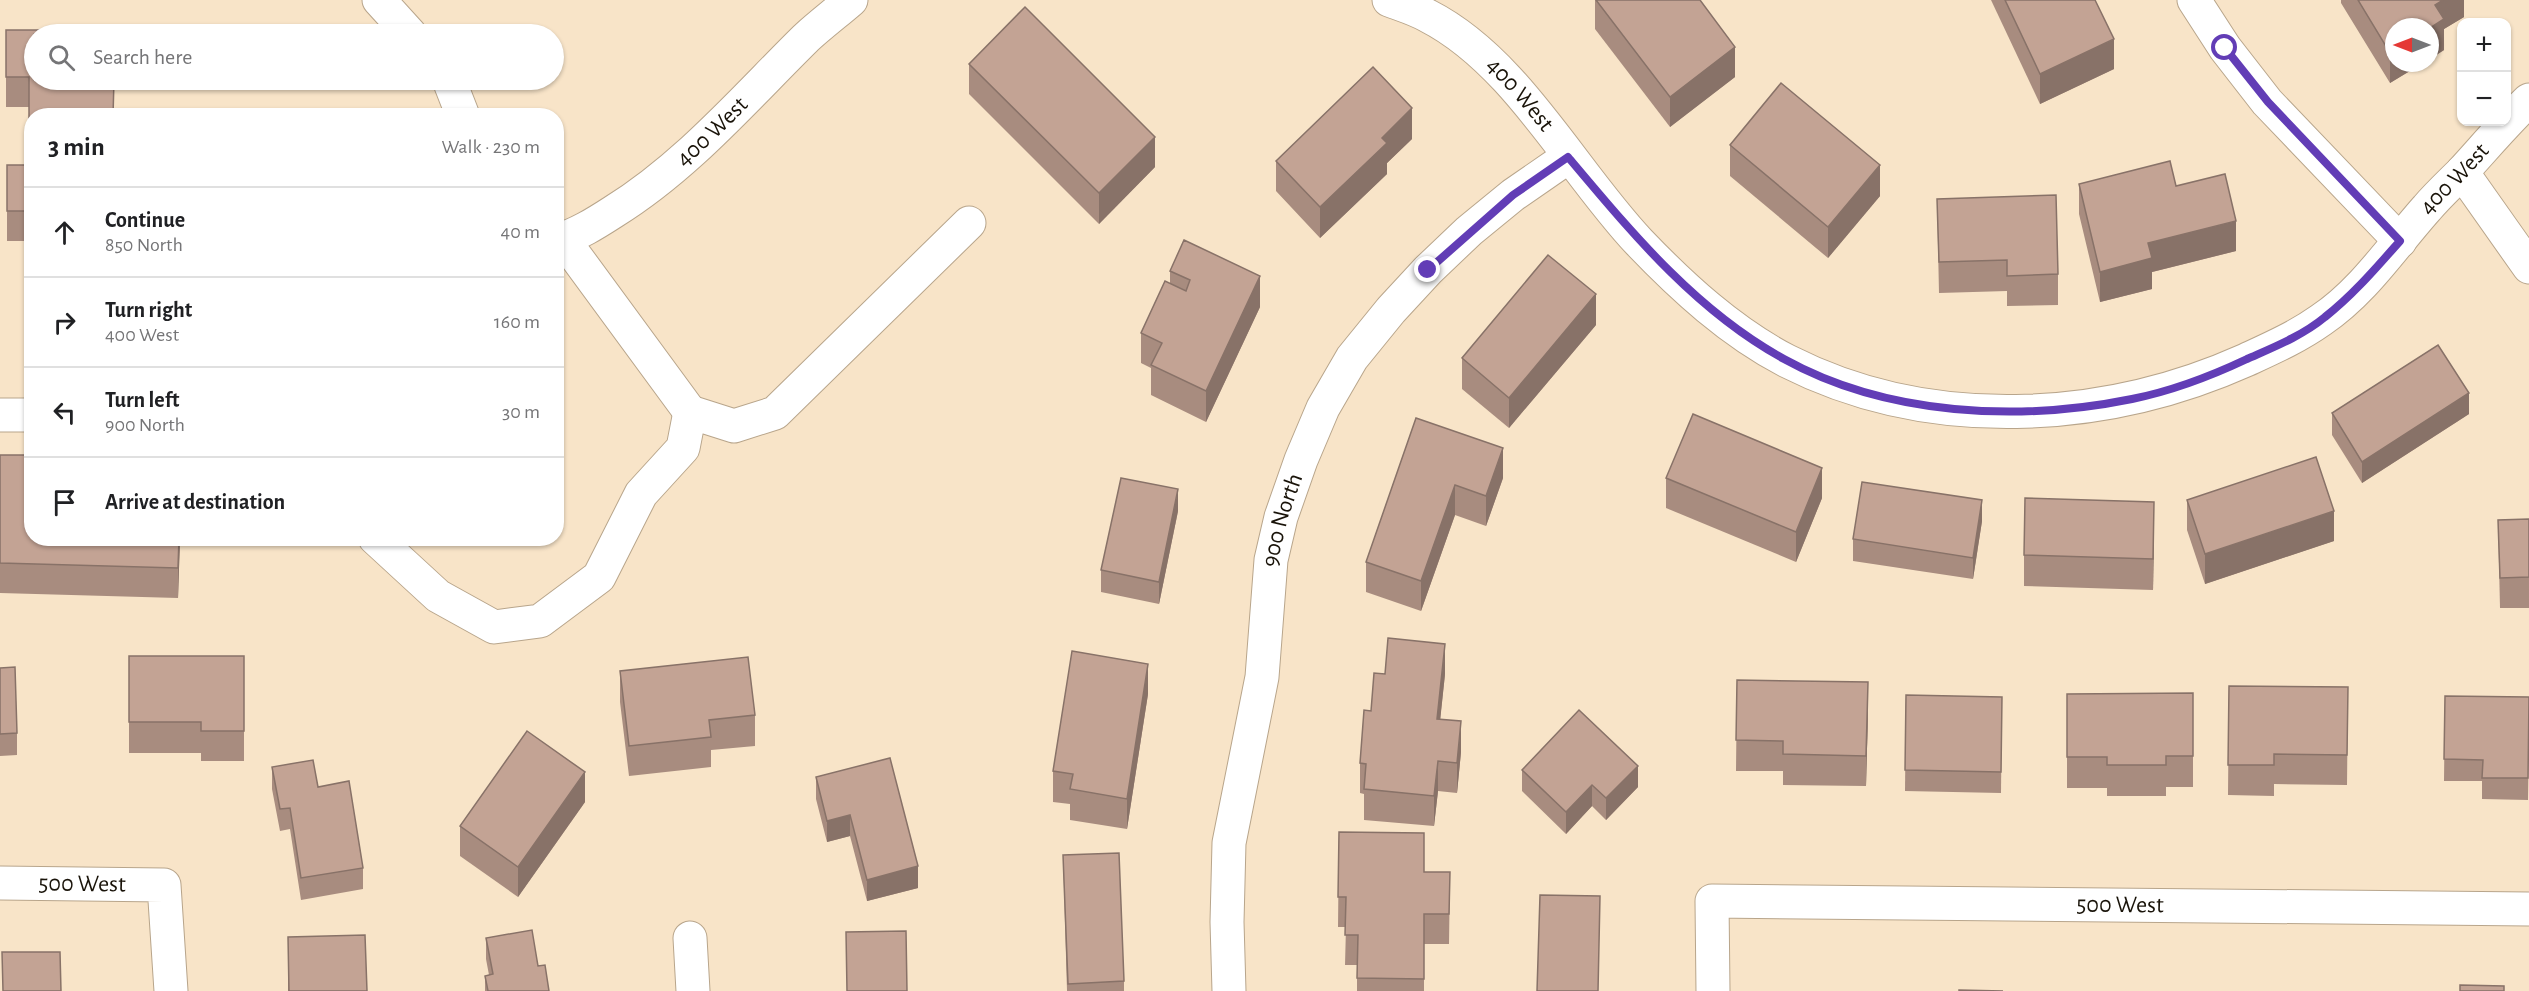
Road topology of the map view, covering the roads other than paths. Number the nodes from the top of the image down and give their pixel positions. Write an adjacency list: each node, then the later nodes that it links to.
1 (379, 0): 5 (street)
2 (851, 0): 12 (street, 400 West)
3 (1389, 0): 9 (street, 400 West)
4 (2194, 0): 13 (street)
5 (401, 24)
6 (453, 90): 8 (street)
7 (2529, 100): 10 (street, 400 West)
8 (461, 108)
9 (1568, 157): 13 (street, 400 West); 25 (street, 900 North)
10 (2462, 172): 13 (street, 400 West); 15 (street)
11 (969, 223): 16 (street)
12 (564, 238)
13 (2400, 241)
14 (564, 245): 16 (street)
15 (2529, 267)
16 (690, 412): 19 (street)
17 (0, 415): 18 (street)
18 (24, 415)
19 (384, 546)
20 (0, 883): 23 (street, 500 West)
21 (2529, 909): 26 (street, 500 West)
22 (690, 938): 24 (street)
23 (171, 991)
24 (693, 991)
25 (1229, 991)
26 (1713, 991)

